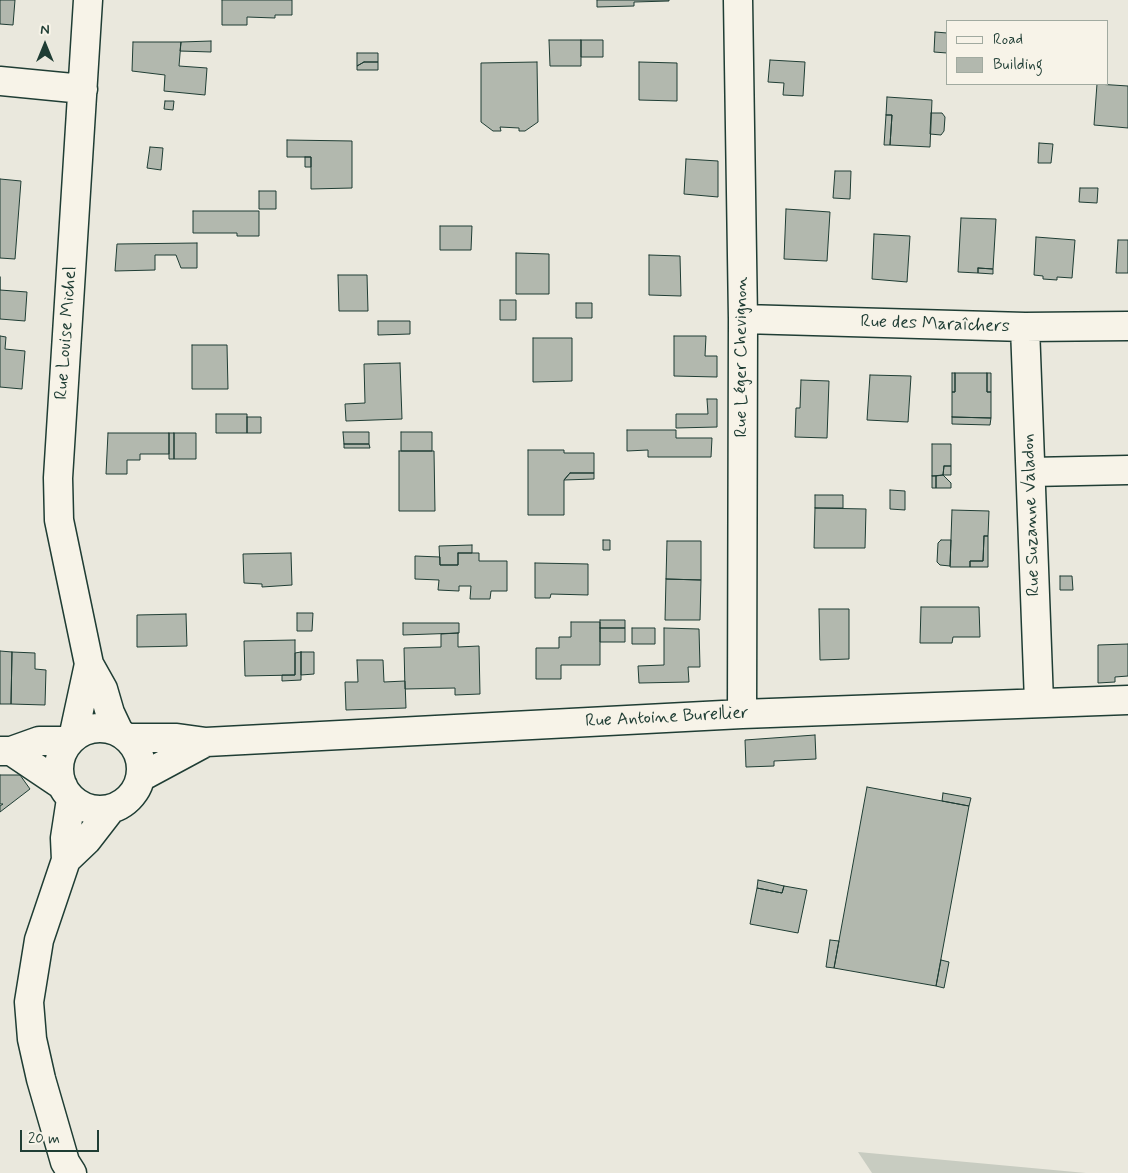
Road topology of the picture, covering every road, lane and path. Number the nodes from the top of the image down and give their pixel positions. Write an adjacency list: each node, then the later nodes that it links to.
1 (88, 0): 4 (street, Rue Louise Michel)
2 (738, 0): 5 (street, Rue Léger Chevignon)
3 (0, 81): 4 (street)
4 (83, 89): 10 (street, Rue Louise Michel)
5 (743, 319): 7 (street, Rue des Maraîchers); 13 (street, Rue Léger Chevignon)
6 (1128, 326): 7 (street, Rue des Maraîchers)
7 (1025, 328): 9 (street, Rue Suzanne Valadon)
8 (1128, 470): 9 (street)
9 (1031, 472): 12 (street, Rue Suzanne Valadon)
10 (89, 664): 14 (street, Rue Louise Michel); 15 (street, Rue Louise Michel)
11 (1128, 700): 12 (street, Rue Antoine Burellier)
12 (1039, 702): 13 (street, Rue Antoine Burellier)
13 (742, 714): 16 (street, Rue Antoine Burellier)
14 (123, 735): 15 (street); 16 (street, Rue Antoine Burellier); 18 (street)
15 (72, 739): 17 (street); 19 (street)
16 (206, 742): 18 (street, Rue Antoine Burellier)
17 (6, 751): 19 (street)
18 (141, 777): 20 (street)
19 (67, 792): 20 (street); 21 (street)
20 (111, 809): 21 (street)
21 (66, 860): 22 (street)
22 (67, 1169)

